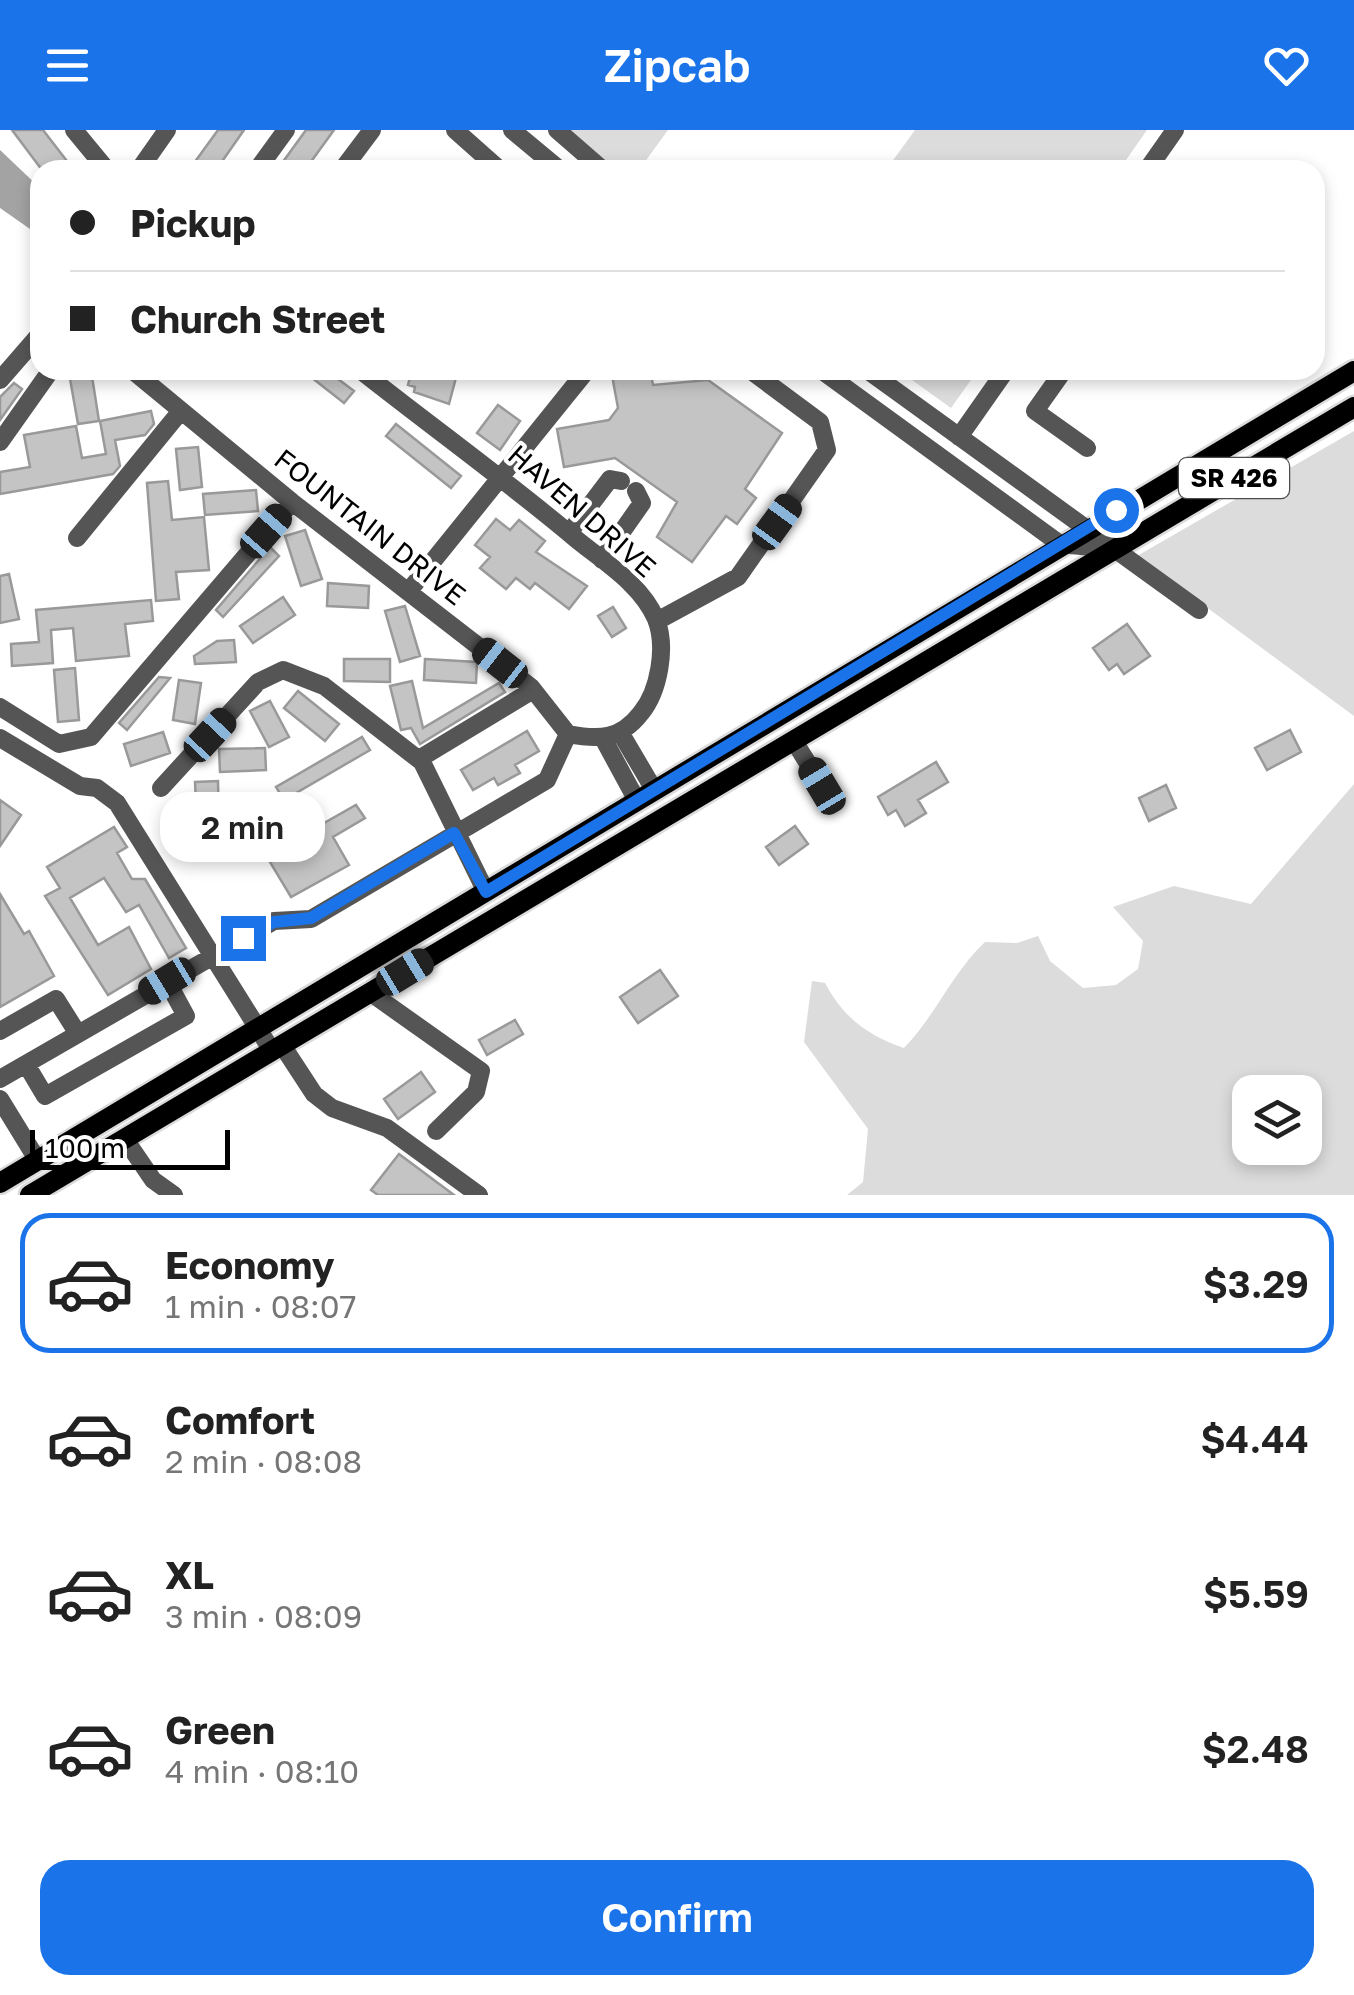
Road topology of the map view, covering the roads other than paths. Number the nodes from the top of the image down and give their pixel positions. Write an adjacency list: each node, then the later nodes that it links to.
1 (74, 130): 9 (street)
2 (168, 130): 10 (street)
3 (286, 130): 11 (street)
4 (372, 130): 12 (street)
5 (455, 130): 13 (street)
6 (512, 130): 14 (street)
7 (558, 130): 15 (street)
8 (1175, 130): 16 (street)
9 (99, 160)
10 (146, 160)
11 (264, 160)
12 (350, 160)
13 (489, 160)
14 (548, 160)
15 (592, 160)
16 (1153, 160)
17 (30, 345): 19 (street)
18 (1354, 371): 36 (main road, SR 426)
19 (4, 372)
20 (44, 380): 32 (street)
21 (143, 380): 30 (street, FOUNTAIN DRIVE)
22 (377, 380): 34 (street, HAVEN DRIVE)
23 (579, 380): 34 (street)
24 (763, 380): 44 (street)
25 (836, 380): 39 (street)
26 (881, 380): 31 (street)
27 (999, 380): 31 (street)
28 (1057, 380): 33 (street)
29 (1354, 407): 40 (main road, SR 426)
30 (180, 412): 35 (street, FOUNTAIN DRIVE); 38 (street)
31 (958, 437): 36 (street)
32 (0, 442)
33 (1087, 448)
34 (504, 478): 37 (street, HAVEN DRIVE); 42 (street)
35 (292, 502): 42 (street, FOUNTAIN DRIVE); 46 (street)
36 (1085, 529): 39 (main road, SR 426); 40 (street)
37 (569, 533): 41 (street, HAVEN DRIVE); 41 (street)
38 (76, 538)
39 (1060, 544): 40 (street); 54 (main road, SR 426)
40 (1114, 549): 43 (street); 50 (main road, SR 426)
41 (602, 560): 44 (street, HAVEN DRIVE)
42 (408, 592): 45 (street, FOUNTAIN DRIVE)
43 (1199, 610)
44 (657, 622): 48 (street, HAVEN DRIVE)
45 (533, 690): 47 (street, FOUNTAIN DRIVE); 51 (street)
46 (0, 706)
47 (568, 734): 48 (street); 55 (street)
48 (612, 736): 54 (street)
49 (0, 738): 57 (street)
50 (794, 741): 52 (street); 59 (main road, SR 426)
51 (418, 759): 53 (street); 55 (street)
52 (822, 786)
53 (161, 788)
54 (645, 794): 56 (main road, SR 426)
55 (454, 833): 56 (street); 57 (street)
56 (486, 892): 60 (main road, SR 426)
57 (212, 954): 58 (street); 60 (street)
58 (167, 981): 62 (street); 64 (street)
59 (371, 992): 63 (main road, SR 426); 67 (street)
60 (259, 1029): 63 (street); 69 (main road, SR 426)
61 (0, 1031): 62 (street)
62 (78, 1034): 64 (street)
63 (277, 1048): 68 (main road, SR 426); 73 (street)
64 (26, 1064): 65 (street)
65 (0, 1079)
66 (0, 1098): 69 (street)
67 (436, 1130)
68 (125, 1138): 71 (main road, SR 426); 72 (street)
69 (38, 1161): 70 (main road, SR 426)
70 (0, 1184)
71 (30, 1195)
72 (174, 1195)
73 (478, 1195)

